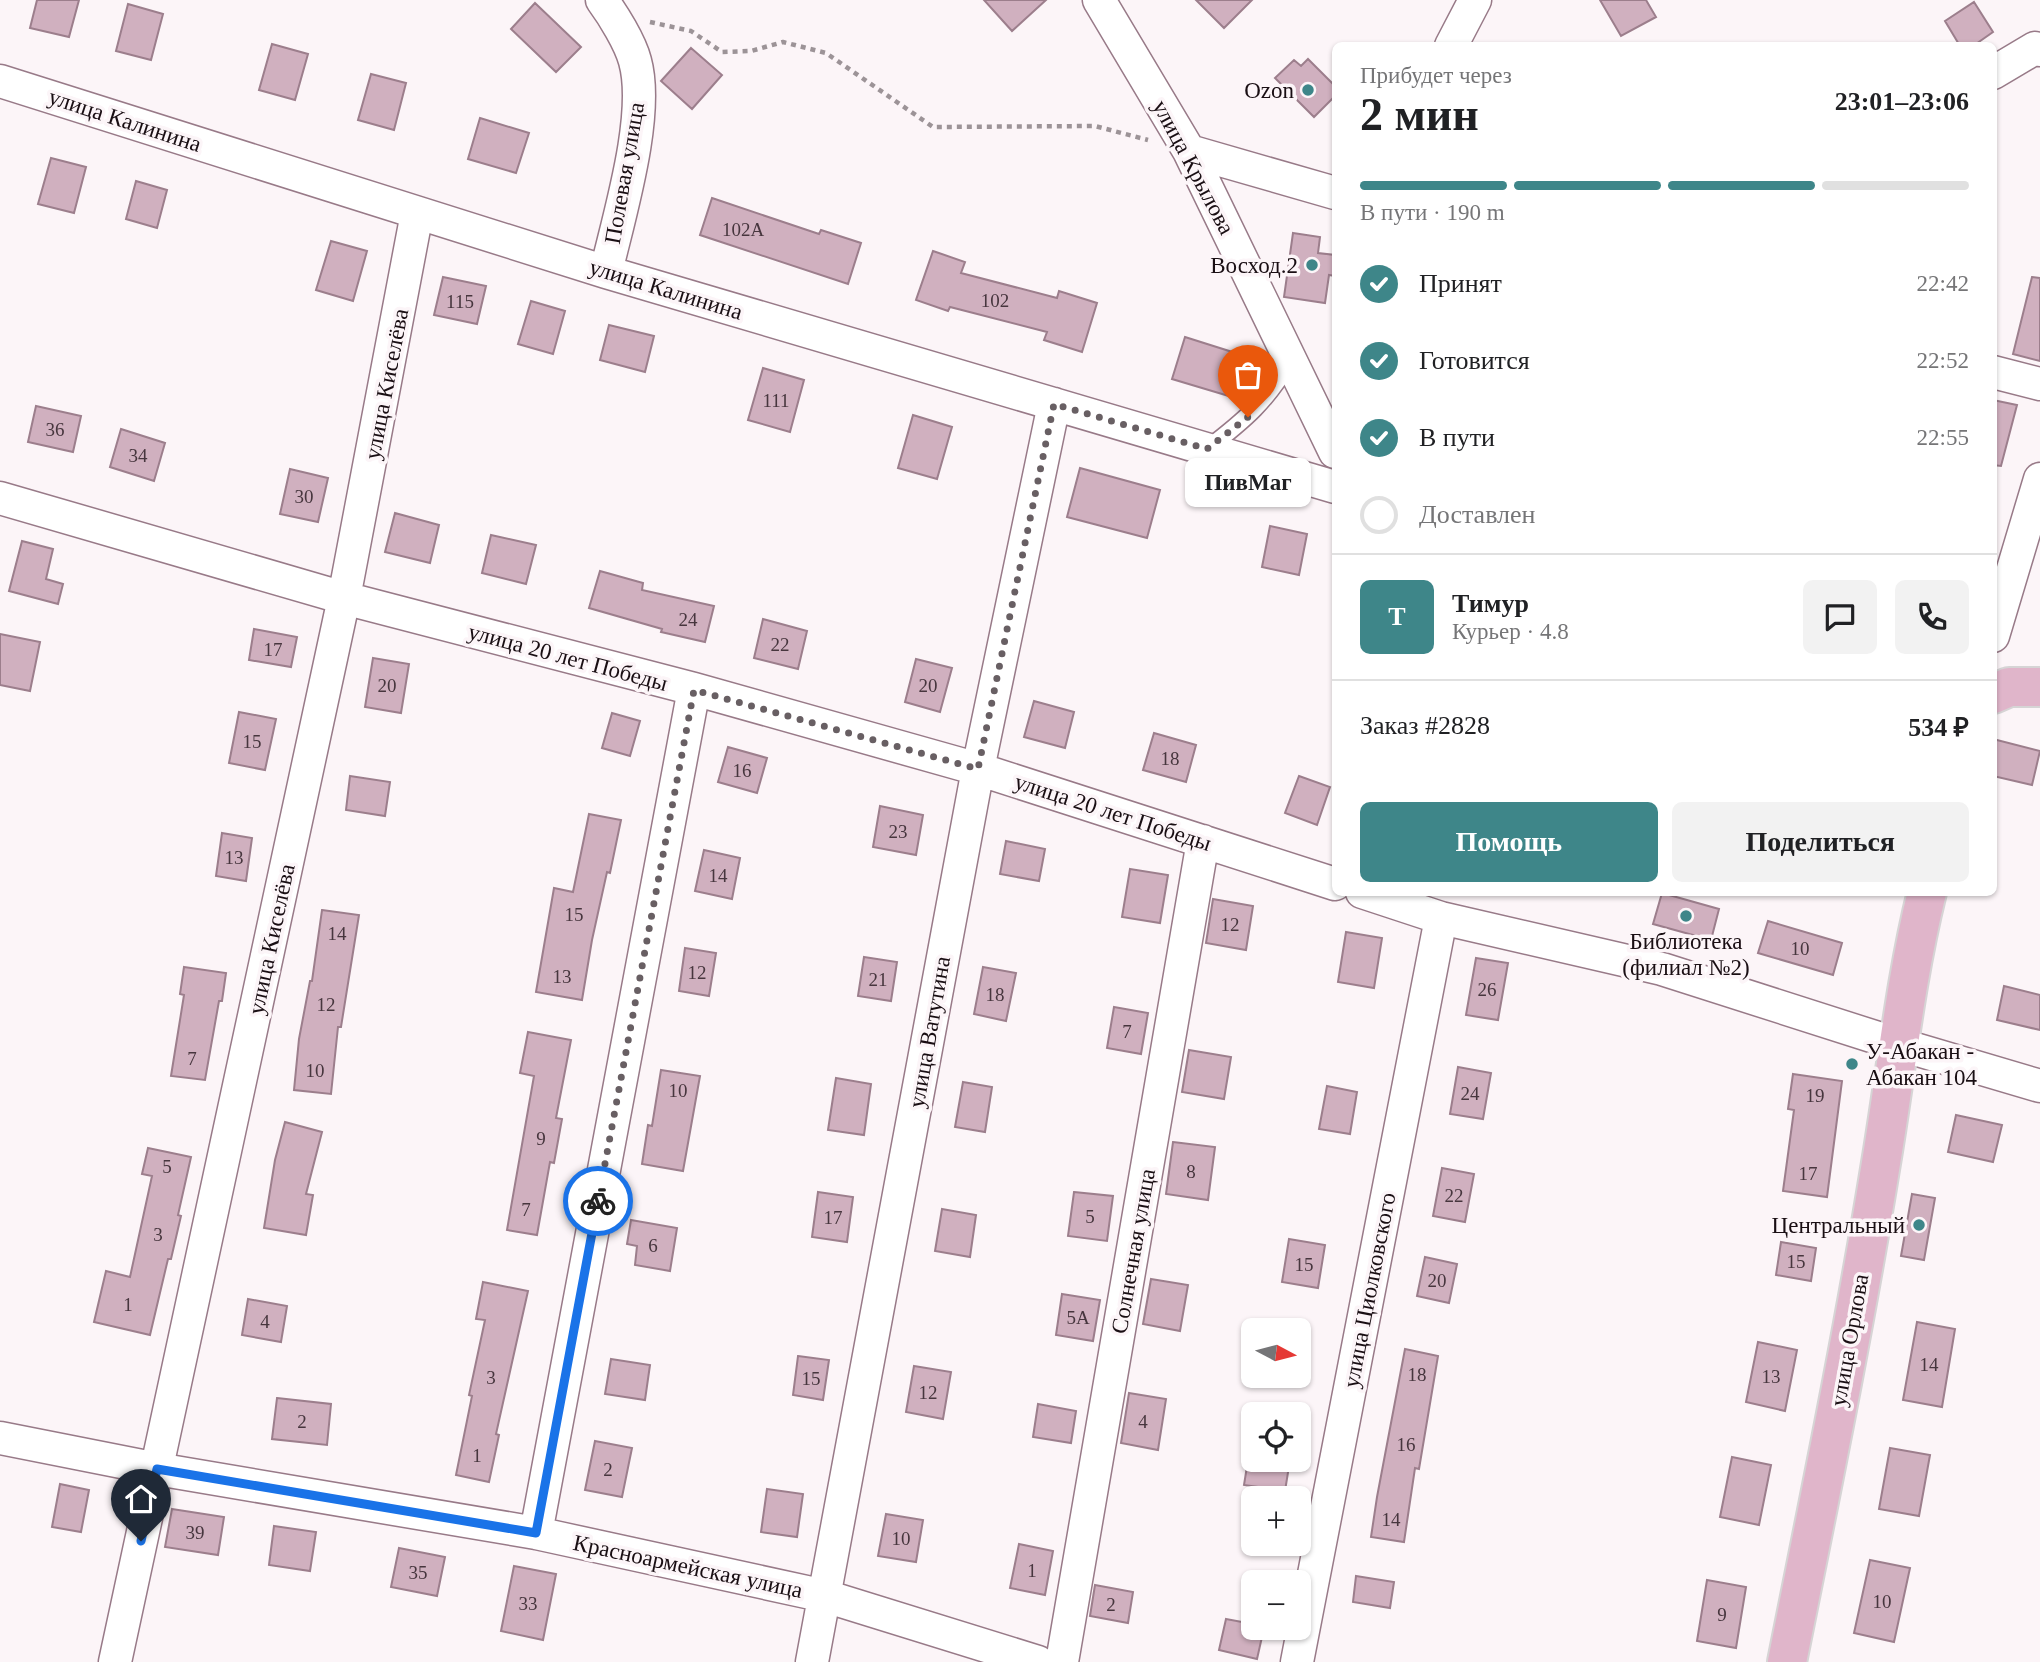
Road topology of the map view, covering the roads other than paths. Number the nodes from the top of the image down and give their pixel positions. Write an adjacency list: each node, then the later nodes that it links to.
1 (1099, 0): 8 (street, улица Крылова)
2 (1475, 0): 4 (street)
3 (607, 6): 11 (street, Полевая улица)
4 (1453, 42)
5 (2040, 50): 6 (street)
6 (1997, 71)
7 (0, 81): 10 (street, улица Калинина)
8 (1189, 151): 9 (street); 12 (street, улица Крылова)
9 (1332, 192)
10 (417, 214): 11 (street, улица Калинина); 21 (street, улица Киселёва)
11 (606, 272): 15 (street, улица Калинина)
12 (1291, 360): 16 (street, улица Крылова); 17 (lane)
13 (1997, 373): 14 (street)
14 (2040, 384)
15 (1054, 404): 17 (street, улица Калинина); 27 (street, улица Ватутина)
16 (1332, 446)
17 (1207, 449): 19 (street, улица Калинина)
18 (2040, 479): 22 (street)
19 (1332, 486)
20 (0, 498): 21 (street, улица 20 лет Победы)
21 (344, 598): 25 (street, улица 20 лет Победы); 36 (street, улица Киселёва)
22 (1997, 623)
23 (1997, 674): 24 (street)
24 (2037, 686): 26 (main road)
25 (694, 690): 27 (street, улица 20 лет Победы); 37 (street)
26 (1997, 692)
27 (978, 769): 28 (street, улица 20 лет Победы); 38 (street, улица Ватутина)
28 (1203, 841): 29 (street, улица 20 лет Победы); 42 (street, Солнечная улица)
29 (1332, 883)
30 (1374, 896): 32 (street)
31 (1926, 896): 33 (main road, улица Орлова)
32 (1441, 918): 33 (street); 43 (street, улица Циолковского)
33 (1899, 1044): 34 (street); 44 (main road, улица Орлова)
34 (2040, 1086)
35 (0, 1438): 36 (street, Красноармейская улица)
36 (157, 1469): 37 (street, Красноармейская улица); 39 (street, улица Киселёва)
37 (536, 1533): 38 (street, Красноармейская улица)
38 (825, 1596): 40 (street, улица Ватутина); 41 (street, Красноармейская улица)
39 (115, 1662)
40 (812, 1662)
41 (1038, 1662)
42 (1062, 1662)
43 (1297, 1662)
44 (1787, 1662)

